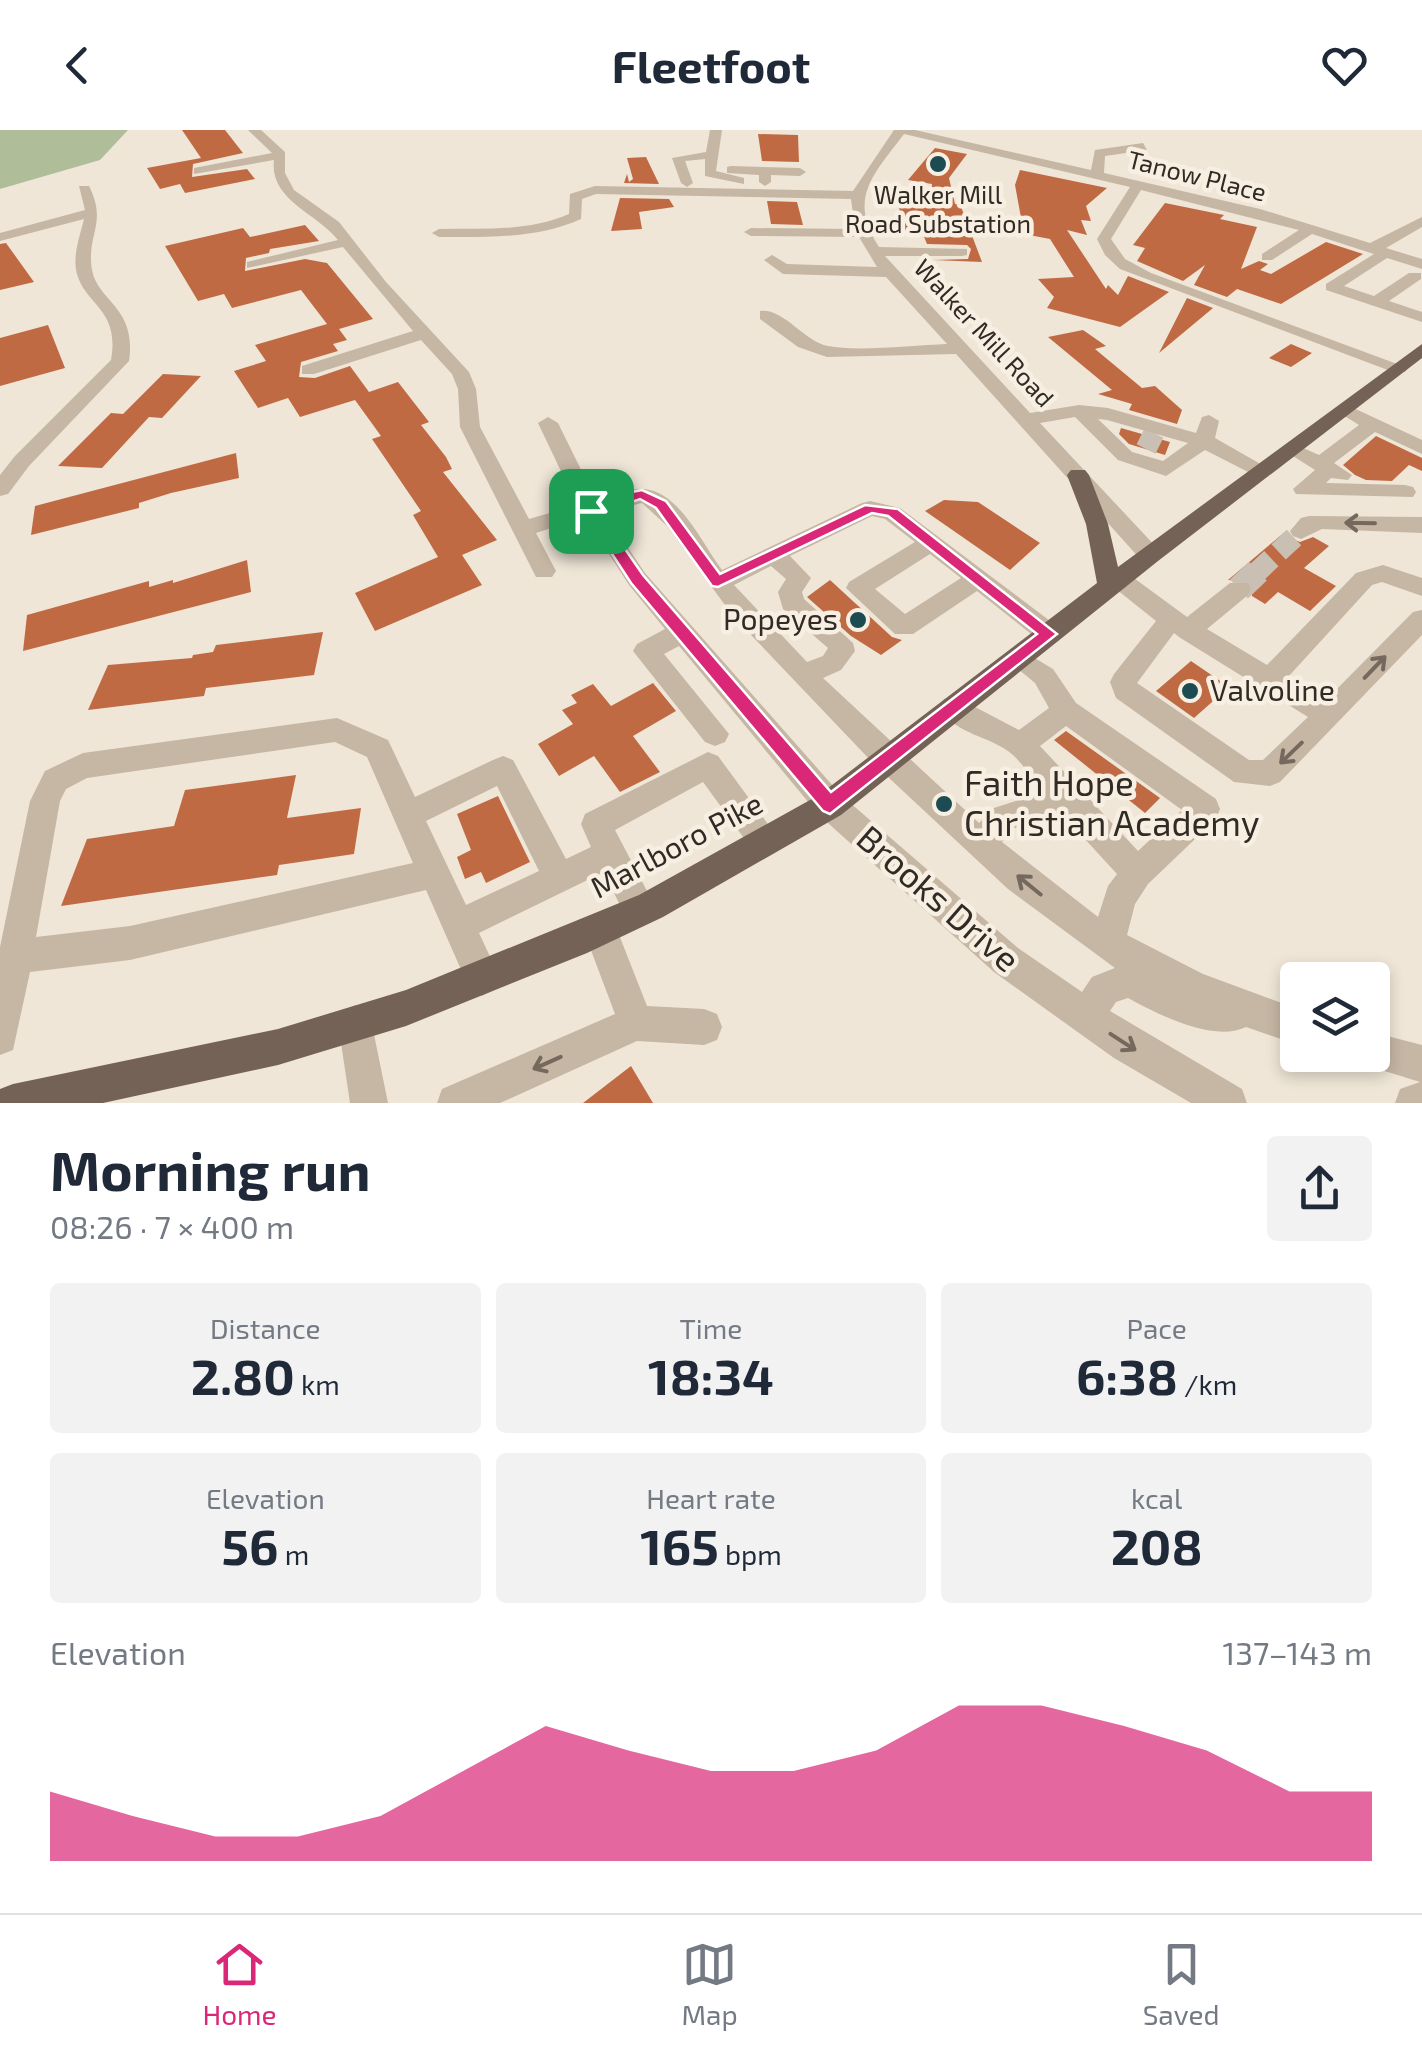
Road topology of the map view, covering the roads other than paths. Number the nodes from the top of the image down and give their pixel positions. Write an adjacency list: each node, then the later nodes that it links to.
1 (254, 130): 5 (street)
2 (716, 130): 6 (street)
3 (900, 130): 10 (street, Tanow Place); 15 (street)
4 (1143, 147): 10 (street)
5 (281, 155): 8 (street); 23 (street)
6 (711, 155): 11 (street); 12 (street)
7 (731, 170): 11 (street)
8 (198, 171)
9 (800, 172): 11 (street)
10 (1097, 175): 13 (street, Tanow Place)
11 (765, 176): 15 (street)
12 (687, 182)
13 (1138, 184): 18 (street, Tanow Place); 38 (street)
14 (84, 188): 16 (street)
15 (858, 190): 20 (street); 21 (street, Walker Mill Road)
16 (93, 212): 22 (street); 54 (street)
17 (1422, 221): 24 (street)
18 (1311, 229): 24 (street, Tanow Place); 27 (street)
19 (751, 232): 21 (street)
20 (438, 233)
21 (863, 233): 25 (street, Walker Mill Road)
22 (0, 237)
23 (347, 242): 29 (street); 35 (street)
24 (1378, 250): 30 (street, Tanow Place); 32 (street)
25 (873, 251): 26 (street); 31 (street, Walker Mill Road)
26 (962, 252)
27 (1268, 257)
28 (772, 260): 31 (street)
29 (252, 264)
30 (1419, 265): 32 (street)
31 (890, 272): 36 (street, Walker Mill Road)
32 (1376, 302): 34 (street)
33 (766, 315): 36 (street)
34 (1422, 318)
35 (426, 333): 39 (street); 59 (street)
36 (963, 349): 42 (street, Walker Mill Road)
37 (1422, 350): 38 (main road, Marlboro Pike)
38 (1398, 368): 40 (main road, Marlboro Pike)
39 (308, 370)
40 (1345, 410): 44 (street); 45 (main road, Marlboro Pike)
41 (1078, 411): 42 (street); 47 (street); 47 (street)
42 (1027, 419): 53 (street, Walker Mill Road)
43 (548, 422): 57 (street, Brooks Drive)
44 (1373, 424): 48 (street); 49 (street)
45 (1318, 430): 48 (street); 50 (main road, Marlboro Pike)
46 (1206, 431): 47 (street); 47 (street); 52 (street)
47 (1149, 442)
48 (1346, 444): 51 (street)
49 (1422, 448)
50 (1292, 449): 51 (street); 52 (main road, Marlboro Pike)
51 (1325, 466): 55 (street); 55 (street)
52 (1261, 470): 63 (main road, Marlboro Pike)
53 (1078, 475): 63 (street, Walker Mill Road); 67 (main road)
54 (0, 489)
55 (1372, 491): 56 (street)
56 (1405, 492)
57 (591, 511): 59 (street); 66 (street); 72 (street, Brooks Drive)
58 (1422, 524): 60 (street, one-way to 60)
59 (522, 529): 64 (street)
60 (1302, 531)
61 (931, 542): 62 (street); 65 (street); 65 (street)
62 (774, 555): 66 (street); 75 (street)
63 (1150, 555): 67 (main road, Marlboro Pike)
64 (544, 571)
65 (978, 579): 73 (street)
66 (718, 582): 75 (street)
67 (1115, 582): 71 (street); 73 (main road, Marlboro Pike)
68 (1422, 586): 76 (street)
69 (1240, 589): 71 (street)
70 (1422, 618): 80 (street, one-way to 70)
71 (1179, 624): 76 (street); 80 (street, one-way to 71)
72 (683, 632): 79 (street, Brooks Drive); 81 (street)
73 (1049, 634): 74 (main road, Marlboro Pike)
74 (1018, 658): 77 (main road, Marlboro Pike); 78 (street)
75 (804, 676): 83 (street)
76 (1271, 678): 80 (street)
77 (954, 707): 82 (street); 83 (main road, Marlboro Pike)
78 (1066, 710): 82 (street); 91 (street)
79 (752, 711): 81 (street); 86 (street, Brooks Drive)
80 (1328, 715)
81 (715, 734): 84 (street)
82 (1021, 744): 85 (street)
83 (886, 759): 86 (main road, Marlboro Pike); 89 (street)
84 (708, 765): 88 (street); 90 (street)
85 (1066, 798): 89 (street); 91 (street)
86 (830, 805): 88 (main road, Marlboro Pike); 100 (street, Brooks Drive)
87 (408, 815): 92 (street); 93 (street); 98 (street)
88 (765, 842): 94 (main road, Marlboro Pike)
89 (979, 844): 97 (street, one-way to 89)
90 (610, 852): 93 (street); 94 (street)
91 (1138, 873): 97 (street)
92 (435, 874): 95 (street); 98 (street)
93 (559, 878): 95 (street)
94 (640, 910): 96 (main road, Marlboro Pike)
95 (458, 926): 99 (street)
96 (600, 929): 99 (main road, Marlboro Pike); 103 (street)
97 (1108, 942): 101 (street)
98 (15, 957): 106 (street)
99 (482, 978): 102 (main road, Marlboro Pike)
100 (1086, 1017): 104 (street); 113 (street, Brooks Drive, one-way to 113)
101 (1280, 1020)
102 (356, 1023): 110 (main road, Marlboro Pike); 111 (street)
103 (636, 1023): 105 (street); 112 (street, one-way to 112)
104 (1280, 1023)
105 (704, 1027)
106 (0, 1038)
107 (1390, 1055): 108 (street)
108 (1422, 1064)
109 (1422, 1101): 114 (street)
110 (13, 1103)
111 (369, 1103)
112 (456, 1103)
113 (1228, 1103)
114 (1414, 1103)

